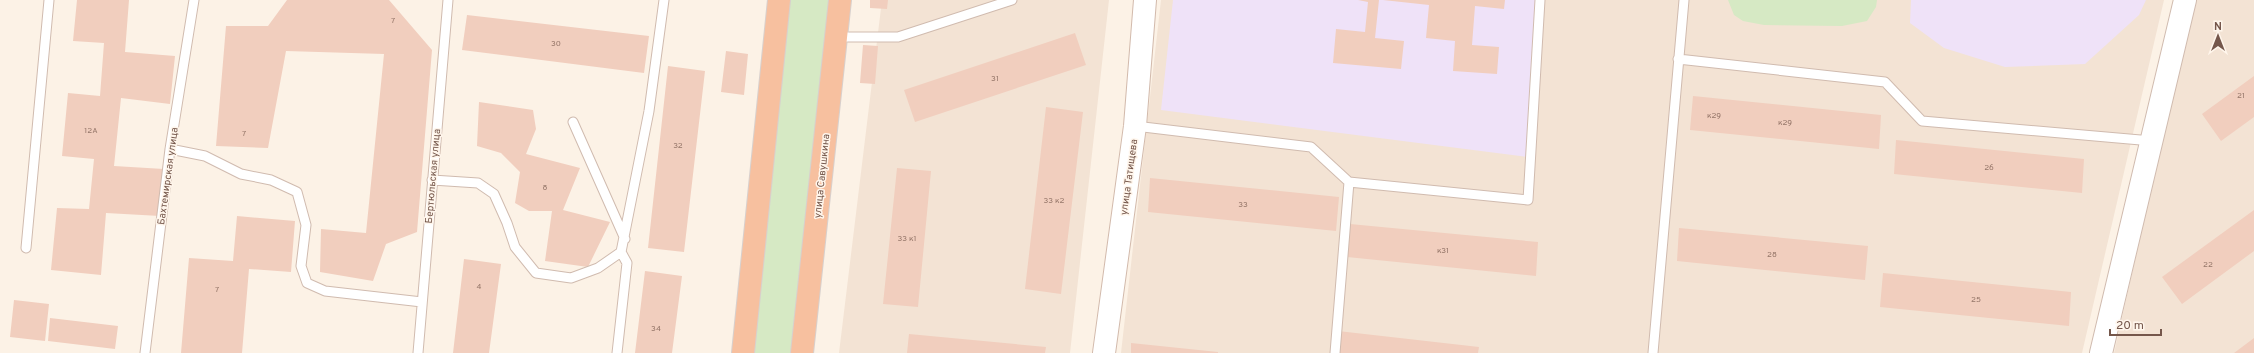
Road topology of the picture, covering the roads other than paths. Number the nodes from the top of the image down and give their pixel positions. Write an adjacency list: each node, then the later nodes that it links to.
1 (49, 0): 21 (lane)
2 (194, 0): 17 (lane, Бахтемирская улица)
3 (448, 0): 18 (lane, Бертюльская улица)
4 (664, 0): 20 (lane)
5 (779, 0): 27 (highway)
6 (840, 0): 12 (highway, улица Савушкина)
7 (1012, 0): 12 (lane)
8 (1145, 0): 15 (street, улица Татищева)
9 (1540, 0): 19 (lane)
10 (1684, 0): 13 (lane)
11 (2185, 0): 16 (street)
12 (836, 37): 28 (highway, улица Савушкина)
13 (1678, 59): 16 (lane); 31 (lane)
14 (573, 122): 20 (lane)
15 (1135, 126): 19 (lane); 29 (street, улица Татищева)
16 (2152, 141): 32 (street)
17 (170, 149): 23 (lane); 24 (lane, Бахтемирская улица)
18 (432, 180): 22 (lane); 23 (lane, Бертюльская улица)
19 (1349, 182): 30 (lane)
20 (625, 239): 22 (lane)
21 (26, 248)
22 (621, 252): 26 (lane)
23 (422, 302): 25 (lane, Бертюльская улица)
24 (145, 353)
25 (418, 353)
26 (617, 353)
27 (743, 353)
28 (802, 353)
29 (1104, 353)
30 (1335, 353)
31 (1653, 353)
32 (2101, 353)

